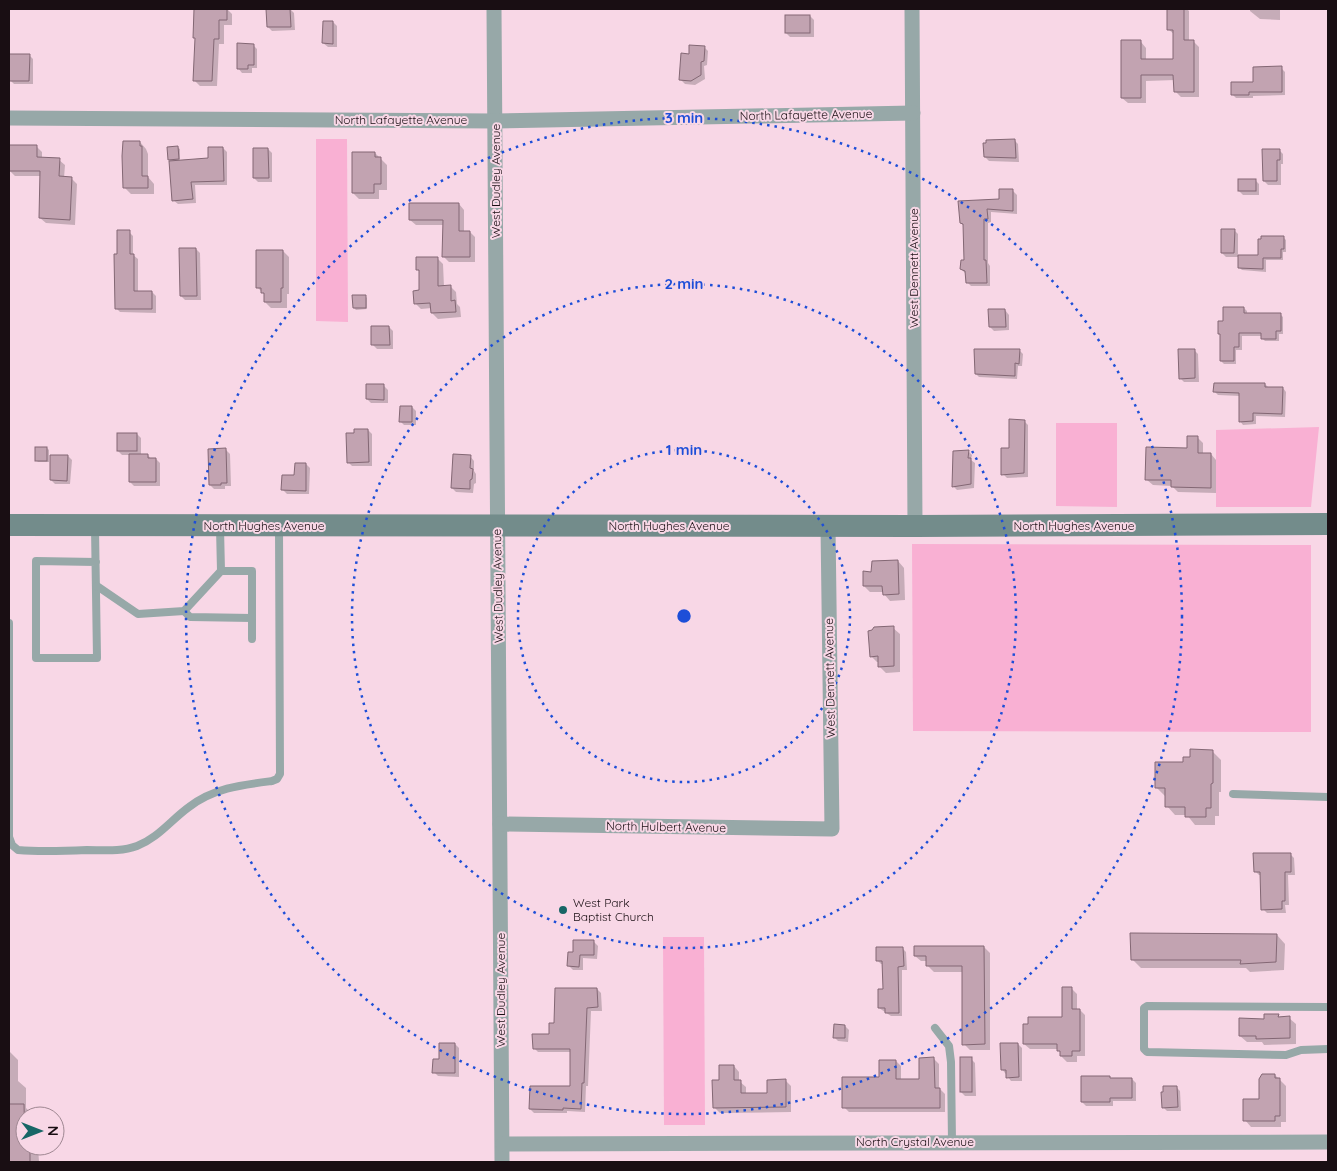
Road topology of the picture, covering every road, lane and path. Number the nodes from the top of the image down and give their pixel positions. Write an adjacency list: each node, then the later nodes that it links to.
1 (494, 9): 5 (street, West Dudley Avenue)
2 (912, 9): 3 (street, West Dennett Avenue)
3 (913, 113): 5 (street, North Lafayette Avenue); 13 (street, West Dennett Avenue)
4 (9, 118): 5 (street, North Lafayette Avenue)
5 (495, 121): 11 (street, West Dudley Avenue)
6 (1328, 524): 13 (street, North Hughes Avenue)
7 (9, 525): 8 (street, North Hughes Avenue)
8 (95, 526): 9 (street, North Hughes Avenue); 14 (lane)
9 (220, 526): 10 (street, North Hughes Avenue); 15 (lane)
10 (279, 526): 11 (street, North Hughes Avenue); 19 (lane)
11 (497, 526): 12 (street, North Hughes Avenue); 23 (street, West Dudley Avenue)
12 (828, 526): 13 (street, North Hughes Avenue); 24 (street, West Dennett Avenue)
13 (915, 526)
14 (96, 562): 16 (lane); 16 (lane)
15 (221, 571): 17 (lane); 18 (lane)
16 (97, 586): 17 (lane)
17 (184, 611): 18 (lane)
18 (252, 618): 20 (lane)
19 (9, 623)
20 (252, 639)
21 (1233, 794): 22 (lane)
22 (1328, 797)
23 (500, 824): 24 (street, North Hulbert Avenue); 30 (street, West Dudley Avenue)
24 (832, 829)
25 (1328, 1007): 27 (lane)
26 (935, 1028): 28 (lane)
27 (1328, 1049)
28 (952, 1142): 29 (street, North Crystal Avenue); 30 (street, North Crystal Avenue)
29 (1328, 1142)
30 (503, 1144): 31 (street, West Dudley Avenue)
31 (502, 1162)

